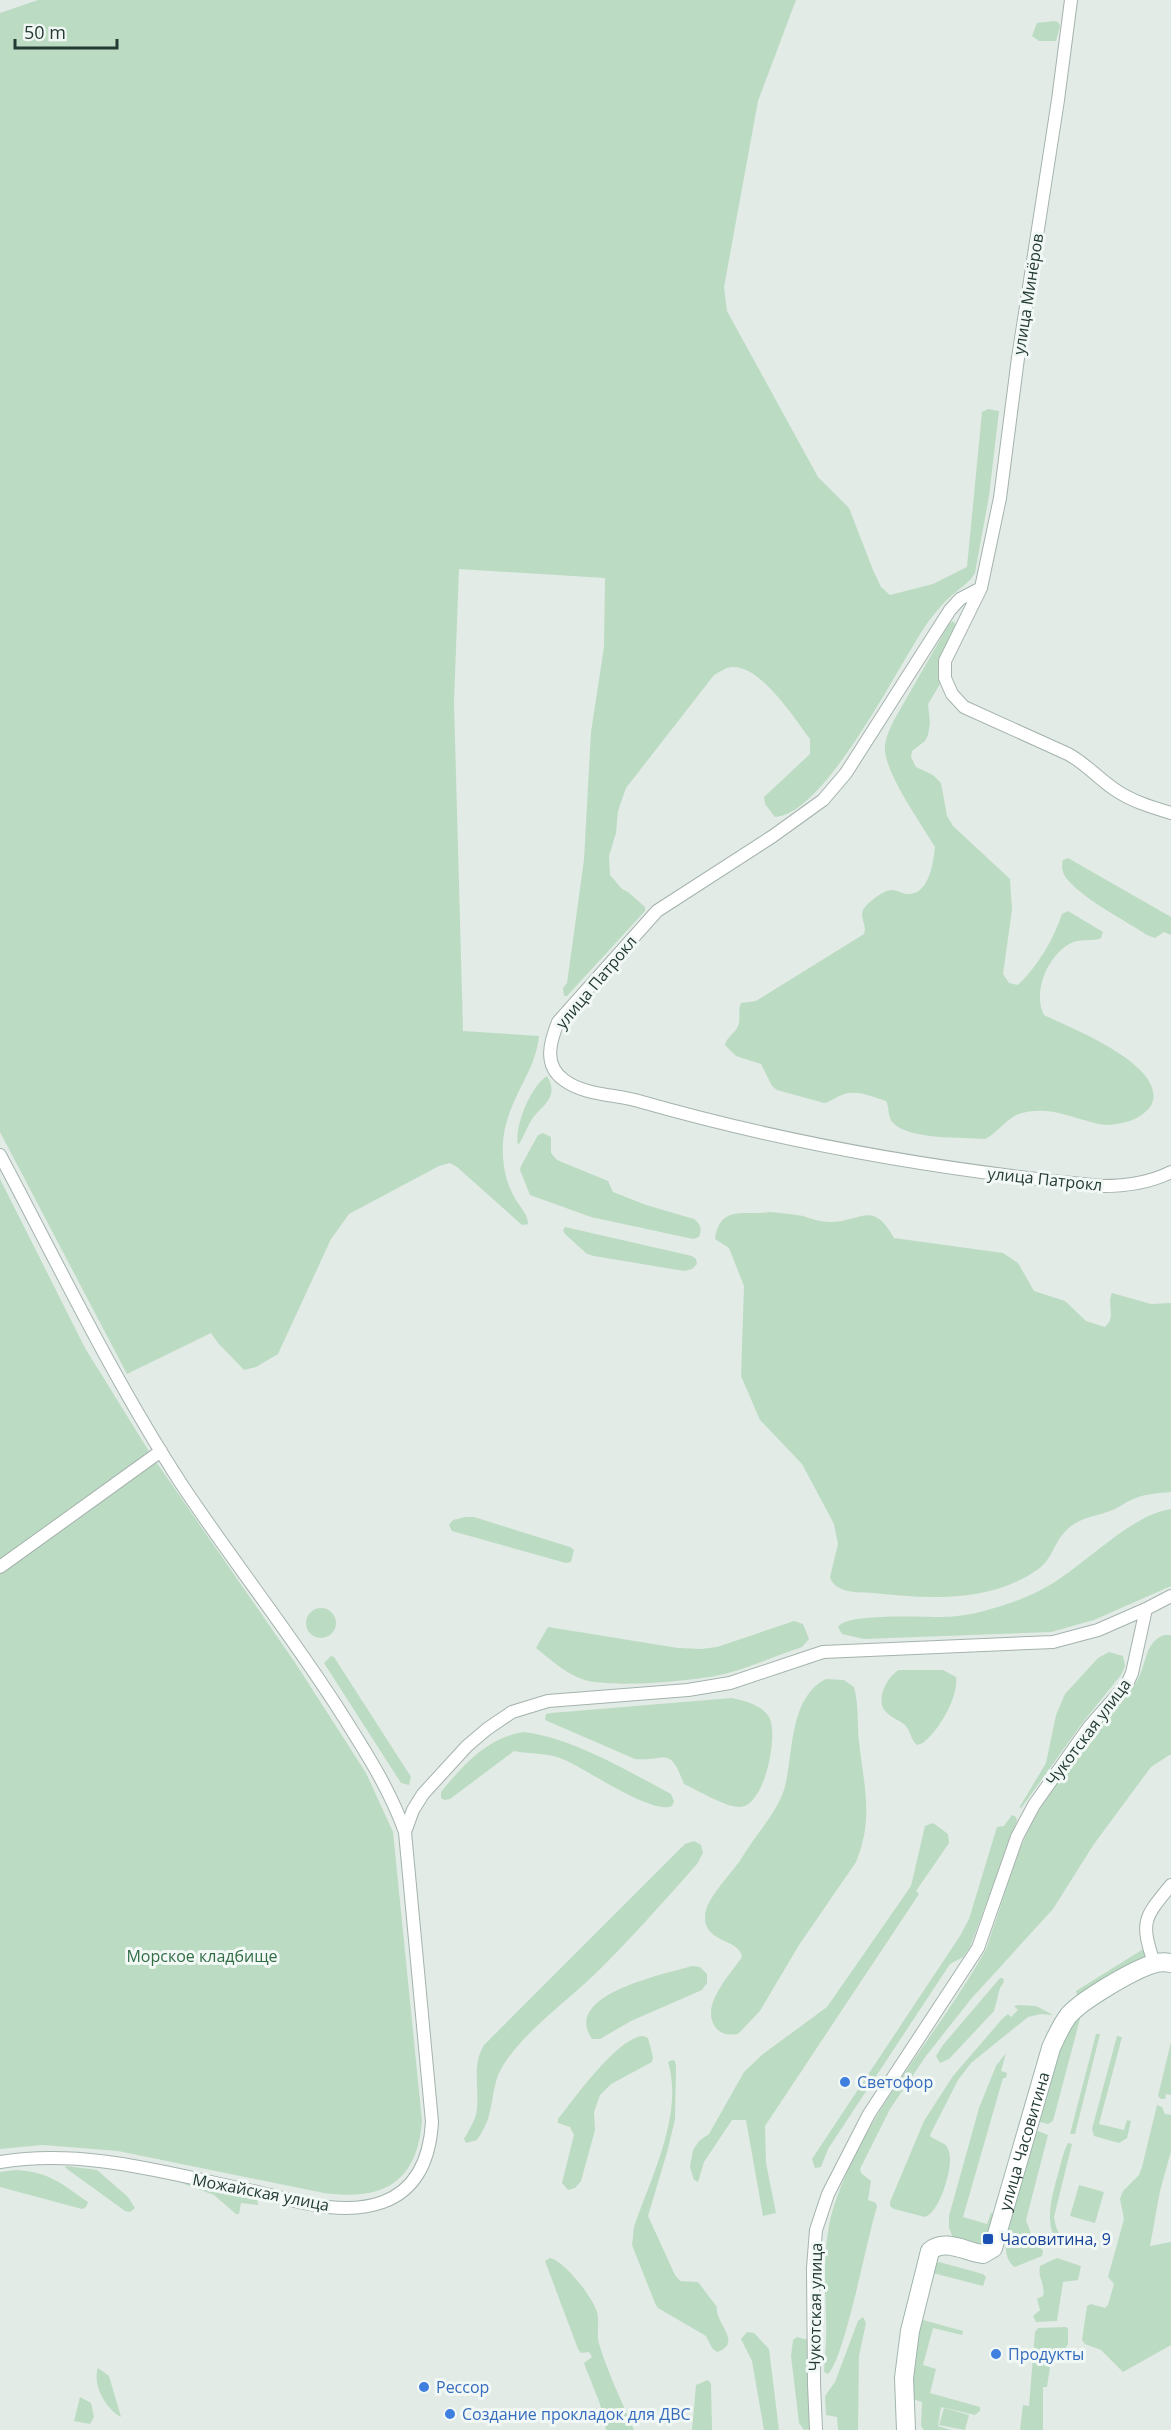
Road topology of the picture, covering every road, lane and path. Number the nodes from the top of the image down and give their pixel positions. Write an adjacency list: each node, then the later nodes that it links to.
1 (1071, 0): 2 (street, улица Минёров)
2 (981, 588): 3 (street, улица Минёров); 5 (street, улица Патрокл)
3 (1171, 813)
4 (0, 1155): 6 (street)
5 (1171, 1172)
6 (161, 1451): 7 (street); 10 (street)
7 (0, 1567)
8 (1171, 1596): 9 (street)
9 (1146, 1609): 10 (street); 14 (street, Чукотская улица)
10 (405, 1832): 13 (street, Можайская улица)
11 (1171, 1885): 12 (street)
12 (1162, 1963): 15 (street, улица Часовитина)
13 (0, 2162)
14 (816, 2430)
15 (906, 2430)

